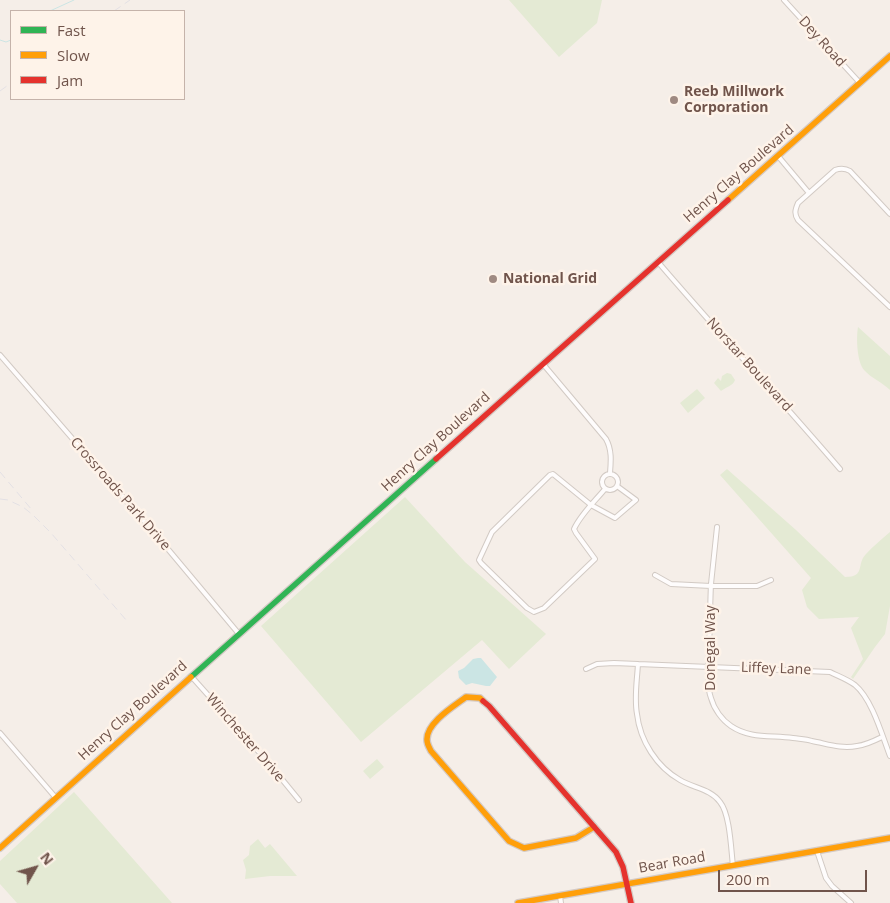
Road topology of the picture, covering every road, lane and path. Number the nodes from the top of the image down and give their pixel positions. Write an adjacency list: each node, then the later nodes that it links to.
1 (784, 0): 3 (street, Dey Road)
2 (890, 56): 3 (main road, Henry Clay Boulevard)
3 (860, 84): 4 (main road, Henry Clay Boulevard)
4 (778, 156): 5 (street); 7 (main road, Henry Clay Boulevard)
5 (809, 192): 6 (street); 8 (street)
6 (890, 214)
7 (658, 262): 10 (main road, Henry Clay Boulevard); 11 (street, Norstar Boulevard)
8 (890, 307)
9 (0, 355): 20 (street, Crossroads Park Drive)
10 (543, 364): 12 (street); 20 (main road, Henry Clay Boulevard)
11 (840, 468)
12 (610, 473): 13 (street); 14 (street)
13 (617, 486): 14 (street); 15 (street)
14 (605, 489): 15 (street)
15 (591, 505): 15 (street)
16 (717, 527): 19 (street, Donegal Way)
17 (655, 575): 19 (street)
18 (771, 580): 19 (street)
19 (711, 586): 22 (street, Donegal Way)
20 (239, 634): 24 (main road, Henry Clay Boulevard)
21 (638, 664): 22 (street, Liffey Lane); 23 (street, Liffey Lane); 34 (street)
22 (709, 667): 26 (street, Liffey Lane); 26 (street, Donegal Way)
23 (586, 669)
24 (191, 676): 28 (main road, Henry Clay Boulevard); 29 (street, Winchester Drive)
25 (0, 733): 28 (street)
26 (882, 737): 27 (street, Liffey Lane)
27 (890, 756)
28 (56, 798): 32 (main road, Henry Clay Boulevard)
29 (299, 800)
30 (594, 827): 30 (main road); 35 (main road)
31 (890, 838): 33 (main road, Bear Road)
32 (0, 848)
33 (817, 851): 34 (main road, Bear Road); 40 (street)
34 (733, 866): 35 (main road, Bear Road)
35 (626, 884): 36 (main road, Bear Road); 39 (main road)
36 (560, 896): 37 (main road, Bear Road); 38 (street)
37 (518, 903)
38 (561, 903)
39 (631, 903)
40 (851, 903)

